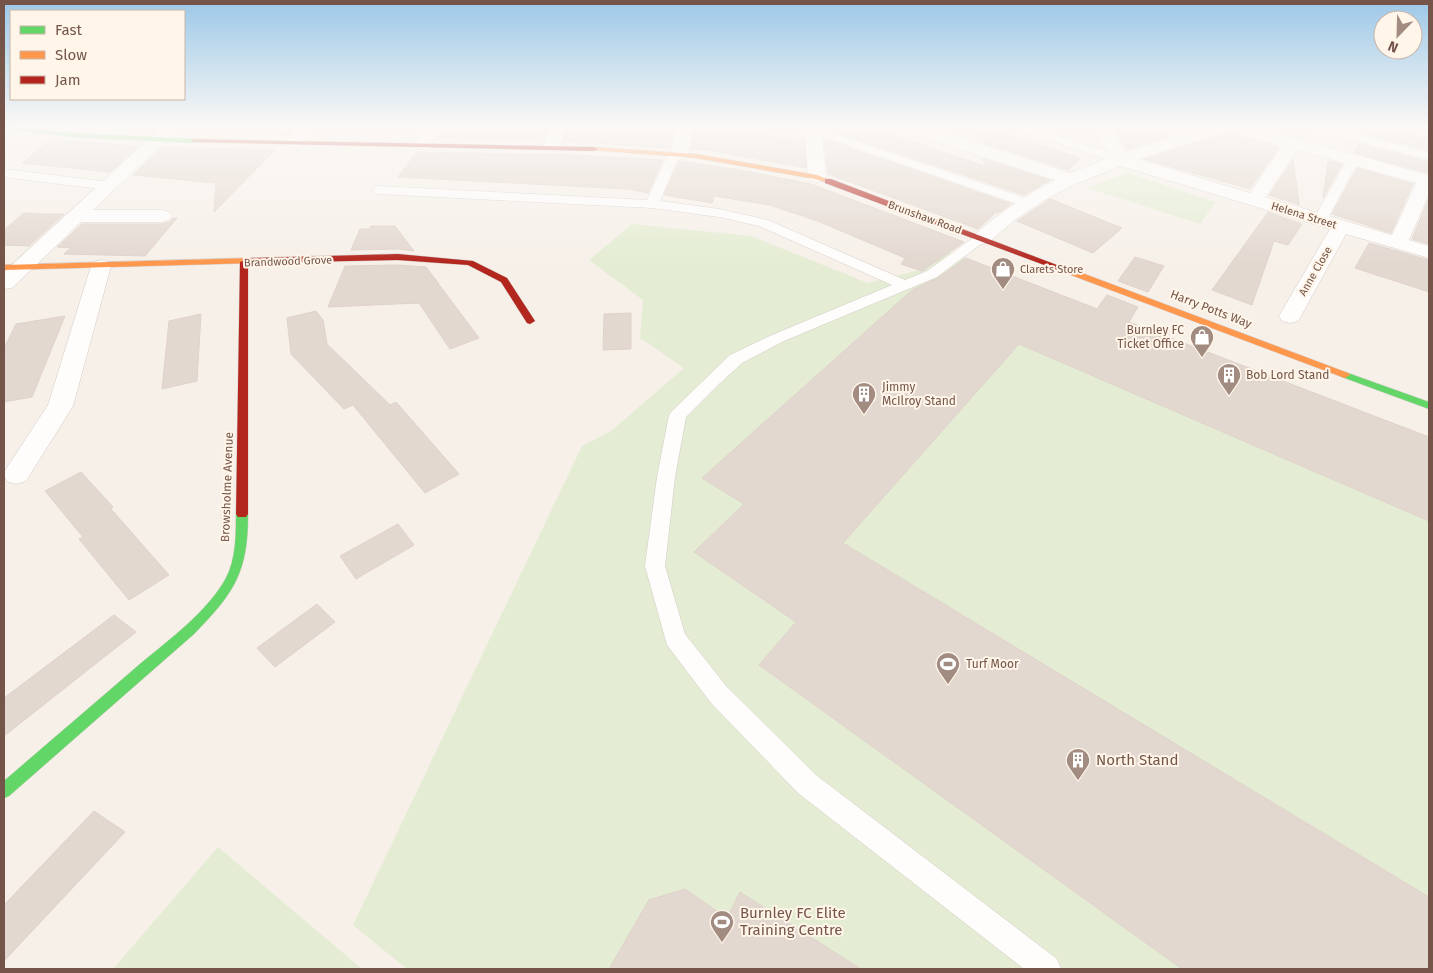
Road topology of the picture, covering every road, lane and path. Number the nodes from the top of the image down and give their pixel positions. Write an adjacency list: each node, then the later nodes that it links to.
1 (125, 171): 16 (street)
2 (668, 171): 20 (lane)
3 (789, 171): 13 (street, Brunshaw Road)
4 (817, 171): 13 (street)
5 (937, 171): 19 (lane)
6 (1044, 171): 14 (street)
7 (1089, 171): 14 (street)
8 (1159, 171): 18 (street, Helena Street)
9 (1273, 171): 18 (street)
10 (1347, 171): 23 (lane)
11 (1394, 171): 15 (street)
12 (4, 173): 16 (lane)
13 (817, 177): 25 (street, Brunshaw Road)
14 (1068, 179): 19 (street)
15 (1428, 181): 26 (street)
16 (109, 186): 21 (street)
17 (378, 190): 20 (lane)
18 (1254, 200): 23 (street, Helena Street)
19 (1027, 203): 25 (street)
20 (652, 204): 32 (lane)
21 (77, 216): 22 (street); 30 (street)
22 (162, 216)
23 (1320, 220): 24 (street, Helena Street)
24 (1341, 226): 26 (street, Helena Street); 33 (street, Anne Close)
25 (982, 238): 32 (lane); 35 (street, Harry Potts Way)
26 (1398, 243): 27 (street, Helena Street)
27 (1429, 252)
28 (244, 262): 29 (street, Brandwood Grove); 34 (street, Brandwood Grove); 37 (street, Browsholme Avenue)
29 (101, 266): 30 (street, Brandwood Grove); 36 (street)
30 (11, 268): 31 (street)
31 (4, 283)
32 (906, 286): 38 (lane)
33 (1290, 316)
34 (530, 321)
35 (1429, 406)
36 (16, 474)
37 (4, 791)
38 (1047, 969)

